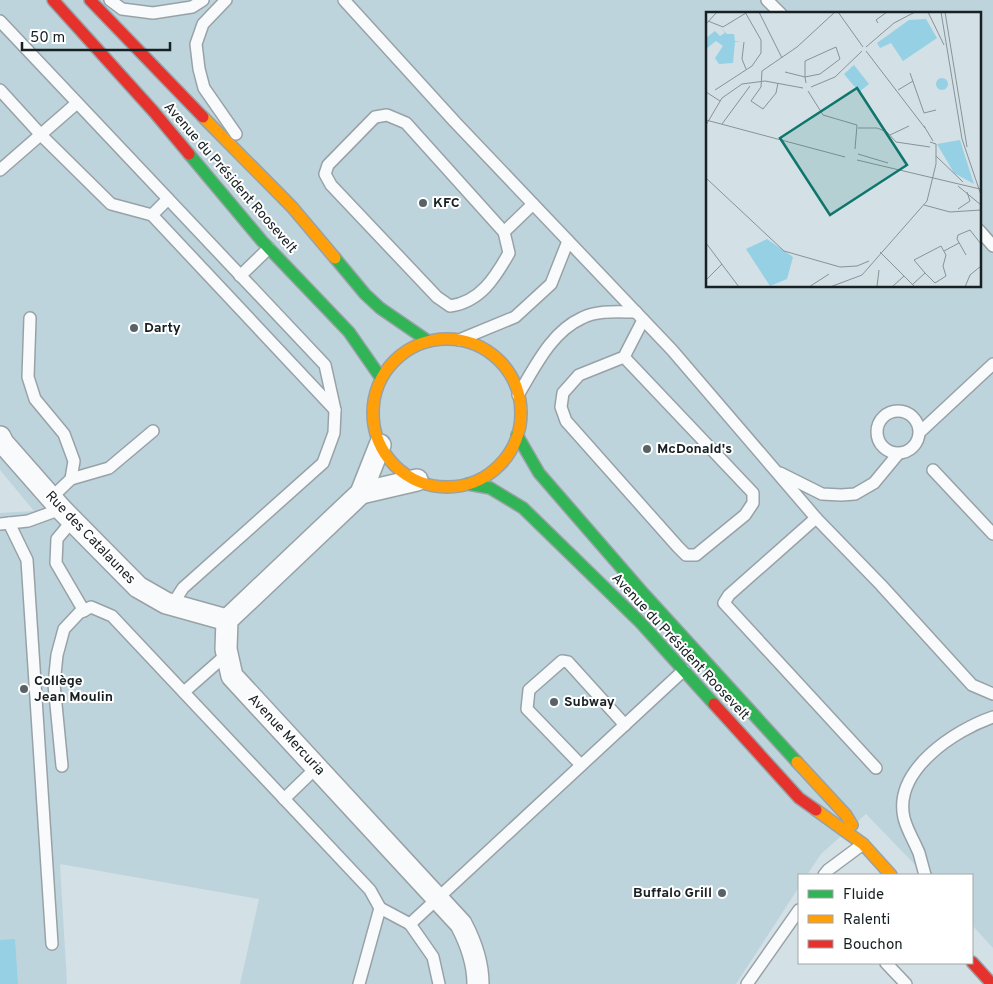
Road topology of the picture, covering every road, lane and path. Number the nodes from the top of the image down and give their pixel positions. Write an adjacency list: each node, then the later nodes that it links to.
1 (53, 0): 22 (main road, Avenue du Président Roosevelt)
2 (90, 0): 16 (main road, Avenue du Président Roosevelt)
3 (110, 0): 4 (lane)
4 (203, 0)
5 (226, 0): 16 (lane)
6 (344, 0): 15 (lane)
7 (767, 0): 8 (lane)
8 (778, 12)
9 (0, 21): 11 (lane)
10 (0, 90): 12 (lane)
11 (77, 103): 12 (lane); 14 (lane)
12 (40, 134): 13 (lane); 17 (lane)
13 (0, 170)
14 (168, 199): 17 (lane); 23 (lane)
15 (533, 204): 19 (lane); 20 (lane)
16 (292, 207): 27 (main road, Avenue du Président Roosevelt)
17 (152, 216): 32 (lane)
18 (980, 231): 21 (lane)
19 (504, 232): 19 (lane)
20 (568, 241): 24 (lane); 26 (lane)
21 (993, 246)
22 (269, 248): 23 (lane); 30 (main road, Avenue du Président Roosevelt)
23 (240, 276): 32 (lane)
24 (639, 316): 28 (lane); 31 (lane); 40 (lane)
25 (30, 318): 41 (lane)
26 (459, 340): 27 (main road); 31 (main road)
27 (428, 341): 30 (main road)
28 (624, 357): 28 (lane)
29 (993, 364): 34 (lane)
30 (381, 378): 37 (main road)
31 (518, 395): 35 (main road)
32 (335, 410): 49 (lane)
33 (153, 431): 41 (lane)
34 (920, 432): 38 (lane); 38 (lane)
35 (517, 435): 43 (main road); 63 (main road, Avenue du Président Roosevelt)
36 (0, 437): 45 (street, Rue des Catalaunes)
37 (380, 445): 42 (main road); 44 (street)
38 (898, 454): 40 (lane)
39 (933, 470): 48 (lane)
40 (776, 471): 46 (lane)
41 (71, 479): 45 (lane)
42 (417, 480): 43 (main road); 44 (street)
43 (468, 484): 53 (main road, Avenue du Président Roosevelt)
44 (361, 493): 51 (street)
45 (62, 509): 47 (lane); 49 (street, Rue des Catalaunes); 50 (lane)
46 (816, 518): 55 (lane); 61 (lane)
47 (4, 523): 71 (lane)
48 (993, 534)
49 (172, 605): 51 (street, Rue des Catalaunes)
50 (84, 610): 54 (lane); 59 (lane)
51 (228, 620): 52 (street, Avenue Mercuria)
52 (227, 654): 54 (lane); 60 (street, Avenue Mercuria)
53 (684, 670): 57 (lane); 63 (main road, Avenue du Président Roosevelt)
54 (184, 692): 62 (lane)
55 (993, 694)
56 (993, 716): 66 (lane)
57 (625, 725): 58 (lane); 58 (lane)
58 (581, 765): 67 (lane)
59 (62, 766)
60 (316, 768): 62 (lane); 67 (street, Avenue Mercuria)
61 (876, 768)
62 (284, 799): 68 (lane)
63 (863, 844): 64 (lane); 65 (main road, Avenue du Président Roosevelt)
64 (825, 874)
65 (890, 874)
66 (925, 874)
67 (437, 898): 70 (lane); 76 (street, Avenue Mercuria)
68 (380, 908): 70 (lane); 74 (lane)
69 (798, 911): 77 (lane)
70 (410, 924): 75 (lane)
71 (52, 944)
72 (973, 963): 79 (main road)
73 (887, 964): 78 (lane)
74 (359, 984)
75 (439, 984)
76 (478, 984)
77 (747, 984)
78 (906, 984)
79 (992, 984)

